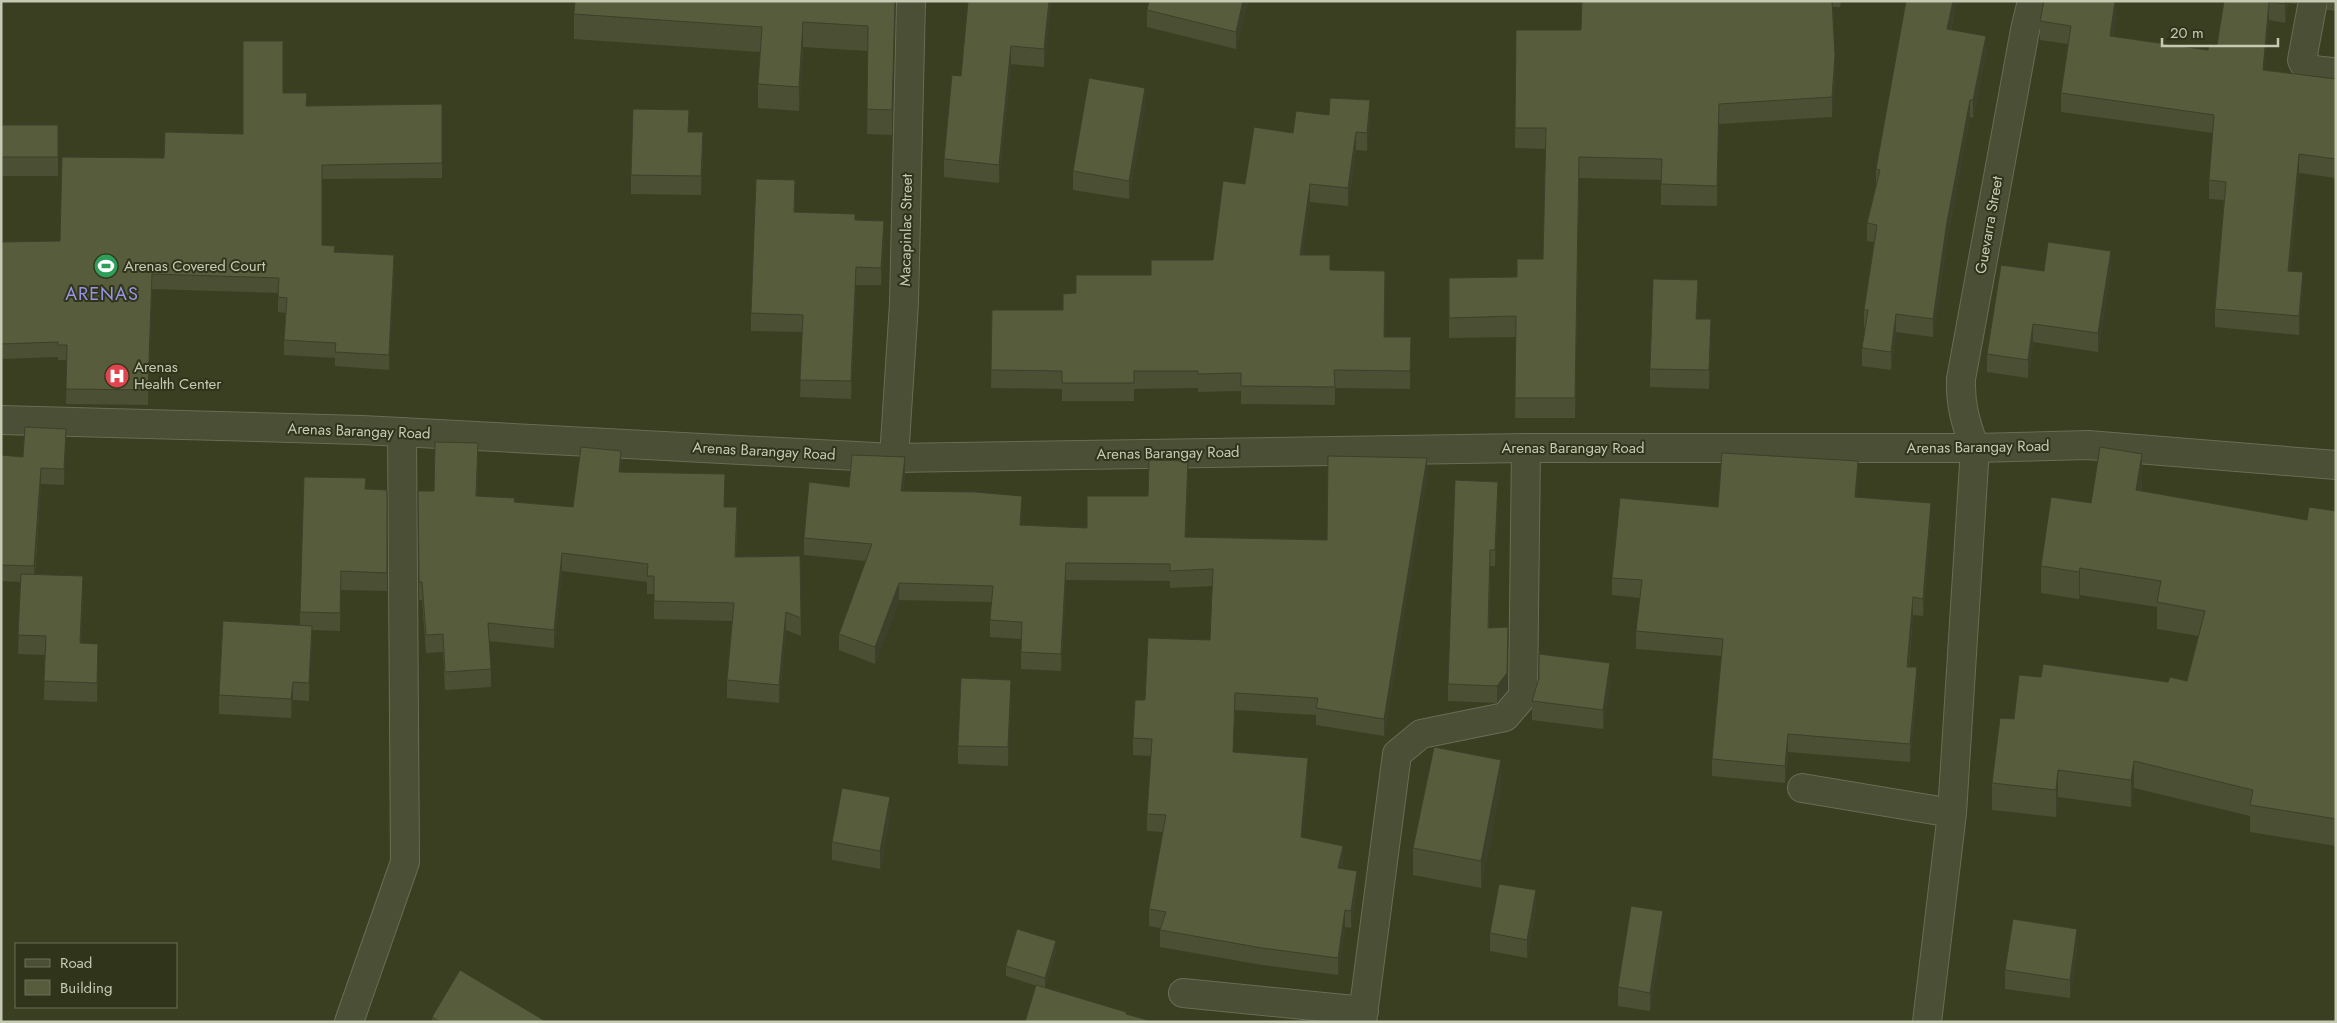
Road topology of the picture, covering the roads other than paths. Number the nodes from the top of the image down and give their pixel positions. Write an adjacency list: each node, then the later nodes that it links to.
1 (911, 1): 9 (street, Macapinlac Street)
2 (2032, 1): 8 (street, Guevarra Street)
3 (2313, 1): 4 (street)
4 (2336, 72)
5 (1, 420): 6 (street, Arenas Barangay Road)
6 (402, 432): 9 (street, Arenas Barangay Road); 15 (street)
7 (1526, 448): 8 (street, Arenas Barangay Road); 9 (street, Arenas Barangay Road); 14 (street)
8 (1975, 448): 10 (street, Arenas Barangay Road); 12 (street)
9 (894, 458)
10 (2336, 465)
11 (1802, 788): 12 (street)
12 (1952, 813): 16 (street)
13 (1183, 993): 14 (street)
14 (1363, 1016)
15 (349, 1022)
16 (1927, 1022)

